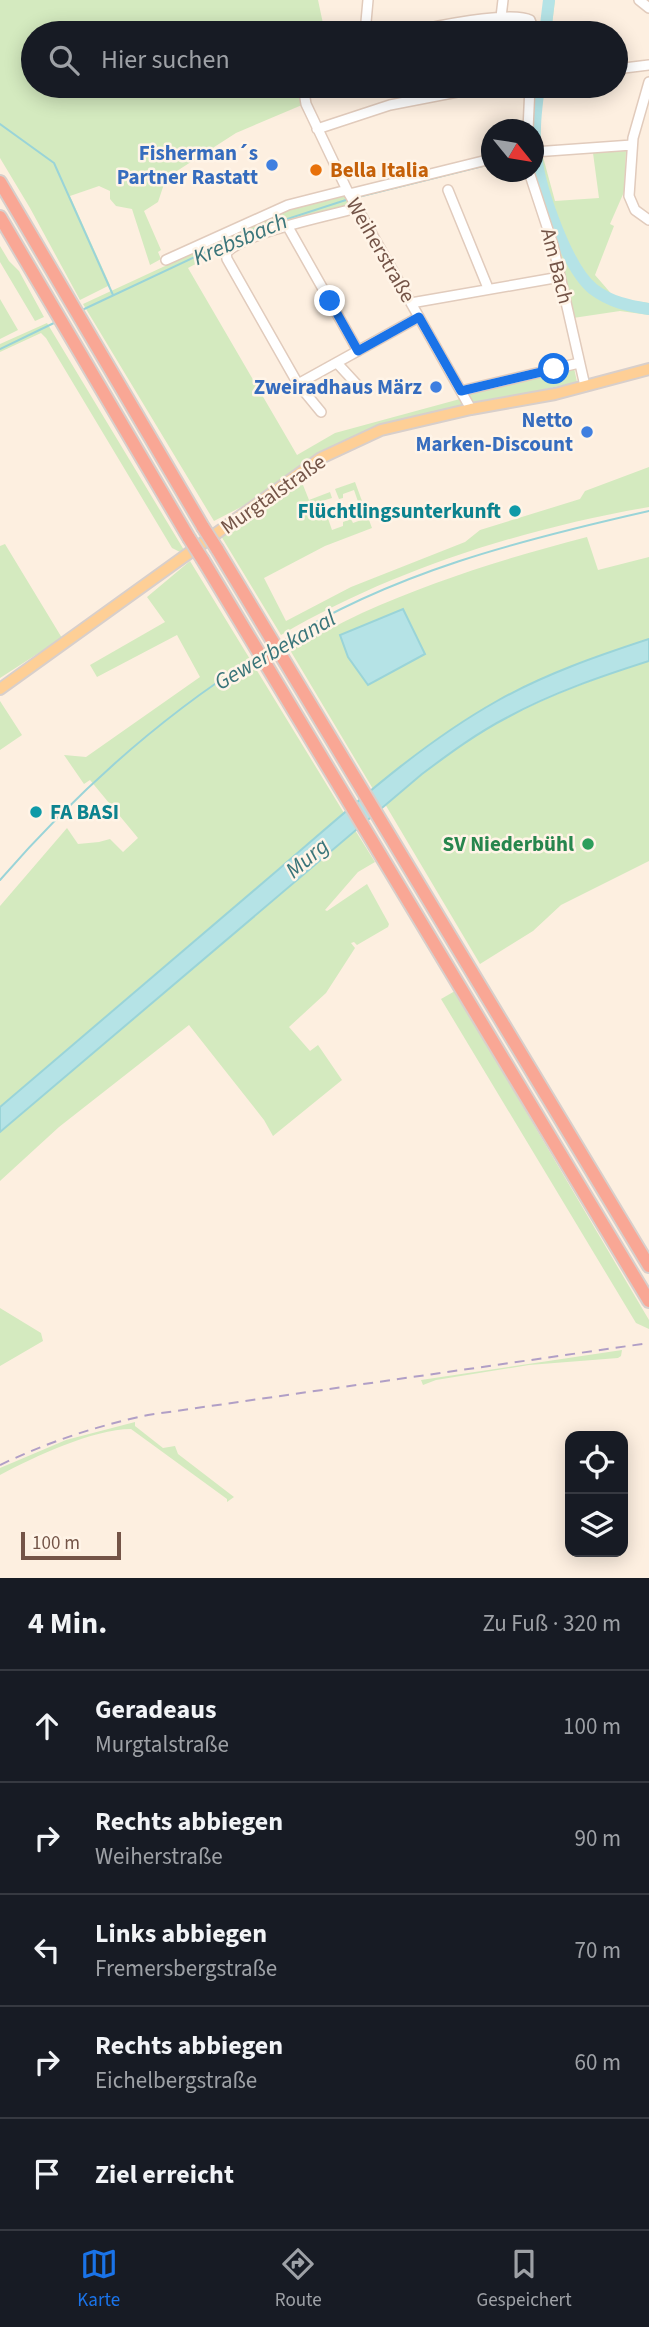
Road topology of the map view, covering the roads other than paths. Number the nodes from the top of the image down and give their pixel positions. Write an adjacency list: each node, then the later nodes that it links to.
1 (368, 0): 6 (street)
2 (503, 0): 5 (street)
3 (639, 0): 4 (street)
4 (649, 8)
5 (501, 17): 7 (street); 8 (street)
6 (366, 21)
7 (474, 21)
8 (532, 21)
9 (649, 65): 10 (street)
10 (628, 68)
11 (649, 82): 17 (street)
12 (305, 98): 16 (street, Weiherstraße)
13 (426, 98): 16 (street)
14 (529, 98): 15 (street)
15 (528, 119)
16 (317, 129): 23 (street, Weiherstraße)
17 (632, 145): 18 (street); 25 (street)
18 (544, 151)
19 (481, 162): 23 (street)
20 (0, 182): 43 (highway, bridge)
21 (532, 182): 28 (street, Am Bach)
22 (448, 190): 29 (street)
23 (352, 198): 26 (street); 27 (street); 30 (street, Weiherstraße)
24 (0, 217): 44 (highway, bridge)
25 (649, 220)
26 (288, 227): 32 (street); 36 (street)
27 (166, 261)
28 (560, 277): 29 (street); 34 (street, Am Bach)
29 (488, 288): 30 (street)
30 (411, 303): 31 (street, Weiherstraße)
31 (419, 317): 32 (street); 39 (street, Weiherstraße)
32 (358, 351): 33 (street)
33 (337, 363): 36 (street); 38 (street)
34 (579, 363): 37 (street); 39 (street)
35 (649, 369): 37 (main road, Murgtalstraße)
36 (298, 384): 41 (street)
37 (585, 386): 40 (main road, Murgtalstraße)
38 (368, 390)
39 (461, 391): 40 (street, Weiherstraße)
40 (471, 409): 42 (main road, Murgtalstraße)
41 (321, 412)
42 (0, 689)
43 (649, 1266)
44 (649, 1301)

